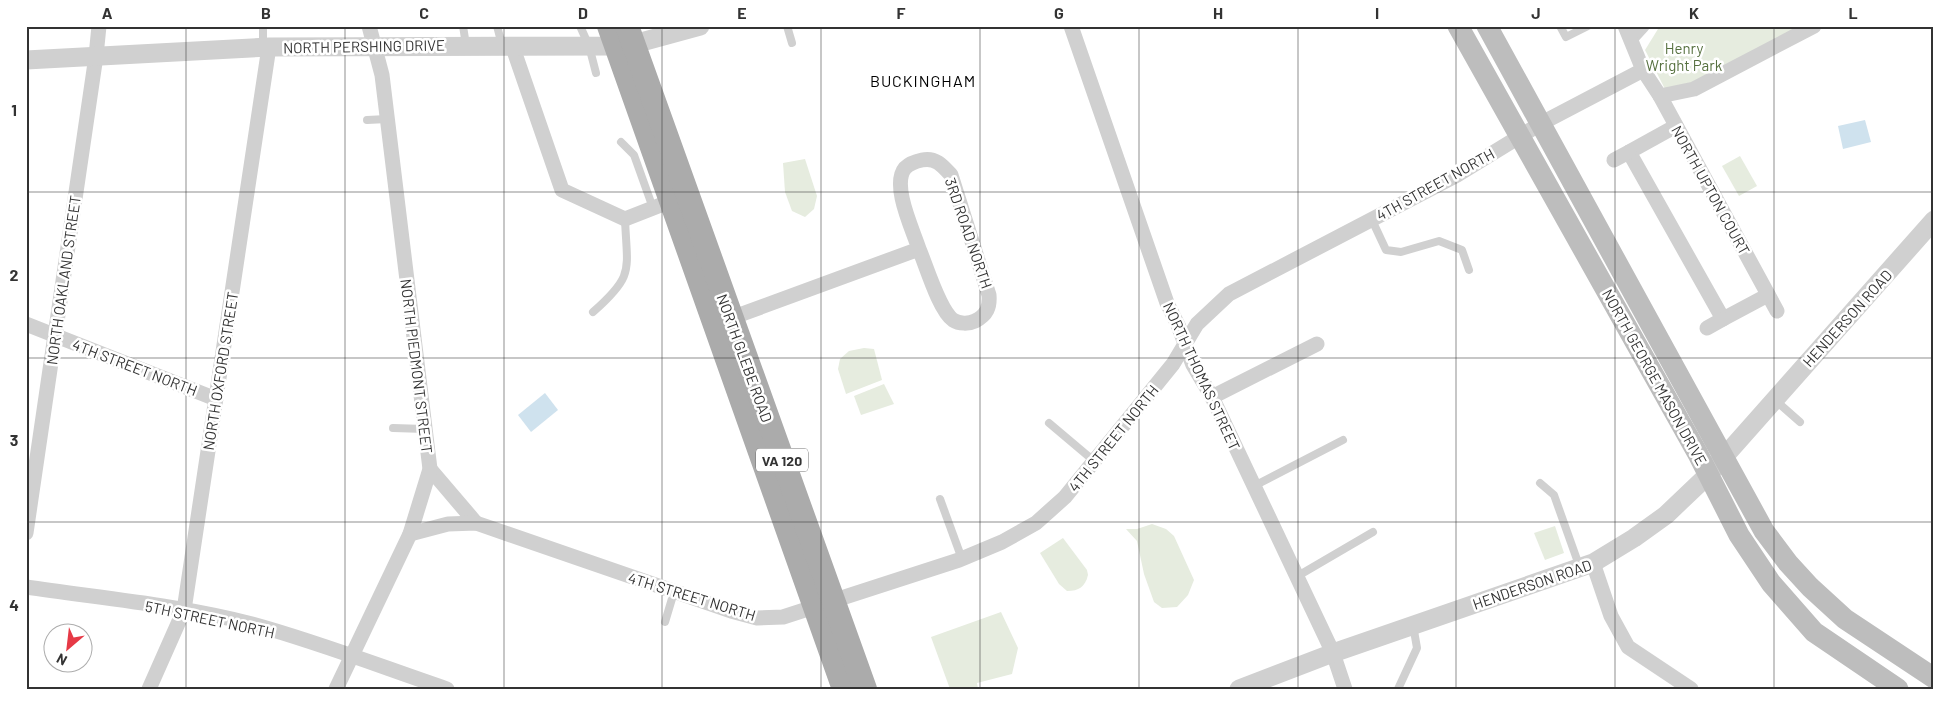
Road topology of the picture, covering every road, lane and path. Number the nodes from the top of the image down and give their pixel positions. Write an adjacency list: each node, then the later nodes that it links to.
1 (99, 26): 24 (street, NORTH OAKLAND STREET)
2 (263, 26): 23 (lane)
3 (369, 26): 20 (street, NORTH PIEDMONT STREET)
4 (463, 26): 21 (lane)
5 (497, 26): 19 (lane)
6 (580, 26): 22 (lane)
7 (700, 26): 17 (street, NORTH PERSHING DRIVE)
8 (787, 26): 18 (lane)
9 (1071, 26): 51 (street, NORTH THOMAS STREET)
10 (1458, 26): 33 (main road, NORTH GEORGE MASON DRIVE)
11 (1487, 26): 31 (main road, NORTH GEORGE MASON DRIVE)
12 (1560, 26): 13 (lane)
13 (1588, 26)
14 (1642, 26): 16 (street)
15 (1814, 26): 28 (street)
16 (1628, 32): 26 (street)
17 (622, 36): 22 (street, NORTH PERSHING DRIVE); 37 (main road, NORTH GLEBE ROAD / VA 120)
18 (792, 43)
19 (507, 45): 21 (street, NORTH PERSHING DRIVE); 22 (street, NORTH PERSHING DRIVE); 38 (street)
20 (375, 46): 21 (street, NORTH PERSHING DRIVE); 23 (street, NORTH PERSHING DRIVE); 29 (street, NORTH PIEDMONT STREET)
21 (466, 46)
22 (588, 46): 27 (lane)
23 (266, 47): 24 (street, NORTH PERSHING DRIVE); 54 (street, NORTH OXFORD STREET)
24 (96, 56): 25 (street, NORTH PERSHING DRIVE); 50 (street, NORTH OAKLAND STREET)
25 (26, 60)
26 (1643, 70): 28 (street, NORTH UPTON COURT); 31 (street, 4TH STREET NORTH)
27 (596, 72)
28 (1660, 96): 32 (street, NORTH UPTON COURT)
29 (387, 119): 30 (lane); 59 (street, NORTH PIEDMONT STREET)
30 (367, 120)
31 (1540, 124): 33 (street, 4TH STREET NORTH); 61 (main road, NORTH GEORGE MASON DRIVE)
32 (1676, 126): 35 (street); 43 (street, NORTH UPTON COURT)
33 (1520, 136): 39 (street, 4TH STREET NORTH); 64 (main road, NORTH GEORGE MASON DRIVE)
34 (620, 142): 37 (lane)
35 (1629, 152): 36 (street); 46 (street)
36 (1614, 160)
37 (677, 199): 38 (street); 47 (main road, NORTH GLEBE ROAD / VA 120)
38 (625, 219): 45 (lane)
39 (1372, 220): 42 (lane); 51 (street, 4TH STREET NORTH)
40 (1934, 220): 55 (street, HENDERSON ROAD)
41 (920, 249): 41 (street, 3RD ROAD NORTH); 47 (street)
42 (1469, 270)
43 (1768, 295): 44 (street, NORTH UPTON COURT); 46 (street)
44 (1777, 311)
45 (593, 312)
46 (1723, 320): 49 (street)
47 (723, 321): 77 (main road, NORTH GLEBE ROAD / VA 120)
48 (26, 324): 50 (street, 4TH STREET NORTH)
49 (1707, 328)
50 (55, 336): 54 (street, 4TH STREET NORTH); 70 (street, NORTH OAKLAND STREET)
51 (1186, 343): 53 (street, NORTH THOMAS STREET); 62 (street, 4TH STREET NORTH)
52 (1317, 344): 53 (street)
53 (1212, 397): 66 (street, NORTH THOMAS STREET)
54 (216, 399): 78 (street, NORTH OXFORD STREET)
55 (1775, 400): 56 (lane); 61 (street, HENDERSON ROAD)
56 (1800, 422)
57 (1049, 423): 62 (lane)
58 (393, 428): 59 (lane)
59 (425, 429): 63 (street, NORTH PIEDMONT STREET)
60 (1343, 440): 66 (lane)
61 (1724, 458): 64 (street, HENDERSON ROAD); 83 (main road, NORTH GEORGE MASON DRIVE)
62 (1094, 461): 72 (street, 4TH STREET NORTH)
63 (430, 469): 68 (street); 71 (street, NORTH PIEDMONT STREET)
64 (1708, 475): 73 (street, HENDERSON ROAD); 93 (main road, NORTH GEORGE MASON DRIVE)
65 (1540, 483): 73 (lane)
66 (1254, 486): 74 (street, NORTH THOMAS STREET)
67 (940, 499): 72 (lane)
68 (476, 523): 71 (street, 4TH STREET NORTH); 76 (street, 4TH STREET NORTH)
69 (1373, 532): 74 (lane)
70 (26, 533)
71 (410, 534): 82 (street, NORTH PIEDMONT STREET)
72 (962, 559): 77 (street, 4TH STREET NORTH)
73 (1587, 566): 80 (street, HENDERSON ROAD); 92 (street)
74 (1296, 577): 81 (street, NORTH THOMAS STREET)
75 (26, 587): 78 (street, 5TH STREET NORTH)
76 (674, 592): 77 (street, 4TH STREET NORTH); 79 (lane)
77 (824, 605): 87 (main road, NORTH GLEBE ROAD / VA 120); 88 (main road, NORTH GLEBE ROAD / VA 120)
78 (184, 610): 82 (street, 5TH STREET NORTH); 84 (street, NORTH OXFORD STREET)
79 (665, 622)
80 (1413, 625): 81 (street, HENDERSON ROAD); 91 (lane)
81 (1333, 653): 89 (street, HENDERSON ROAD); 90 (street, NORTH THOMAS STREET)
82 (352, 656): 85 (street, NORTH PIEDMONT STREET); 86 (street, 5TH STREET NORTH)
83 (1934, 678)
84 (149, 689)
85 (336, 689)
86 (447, 689)
87 (844, 689)
88 (865, 689)
89 (1239, 689)
90 (1346, 689)
91 (1398, 689)
92 (1691, 689)
93 (1898, 689)

